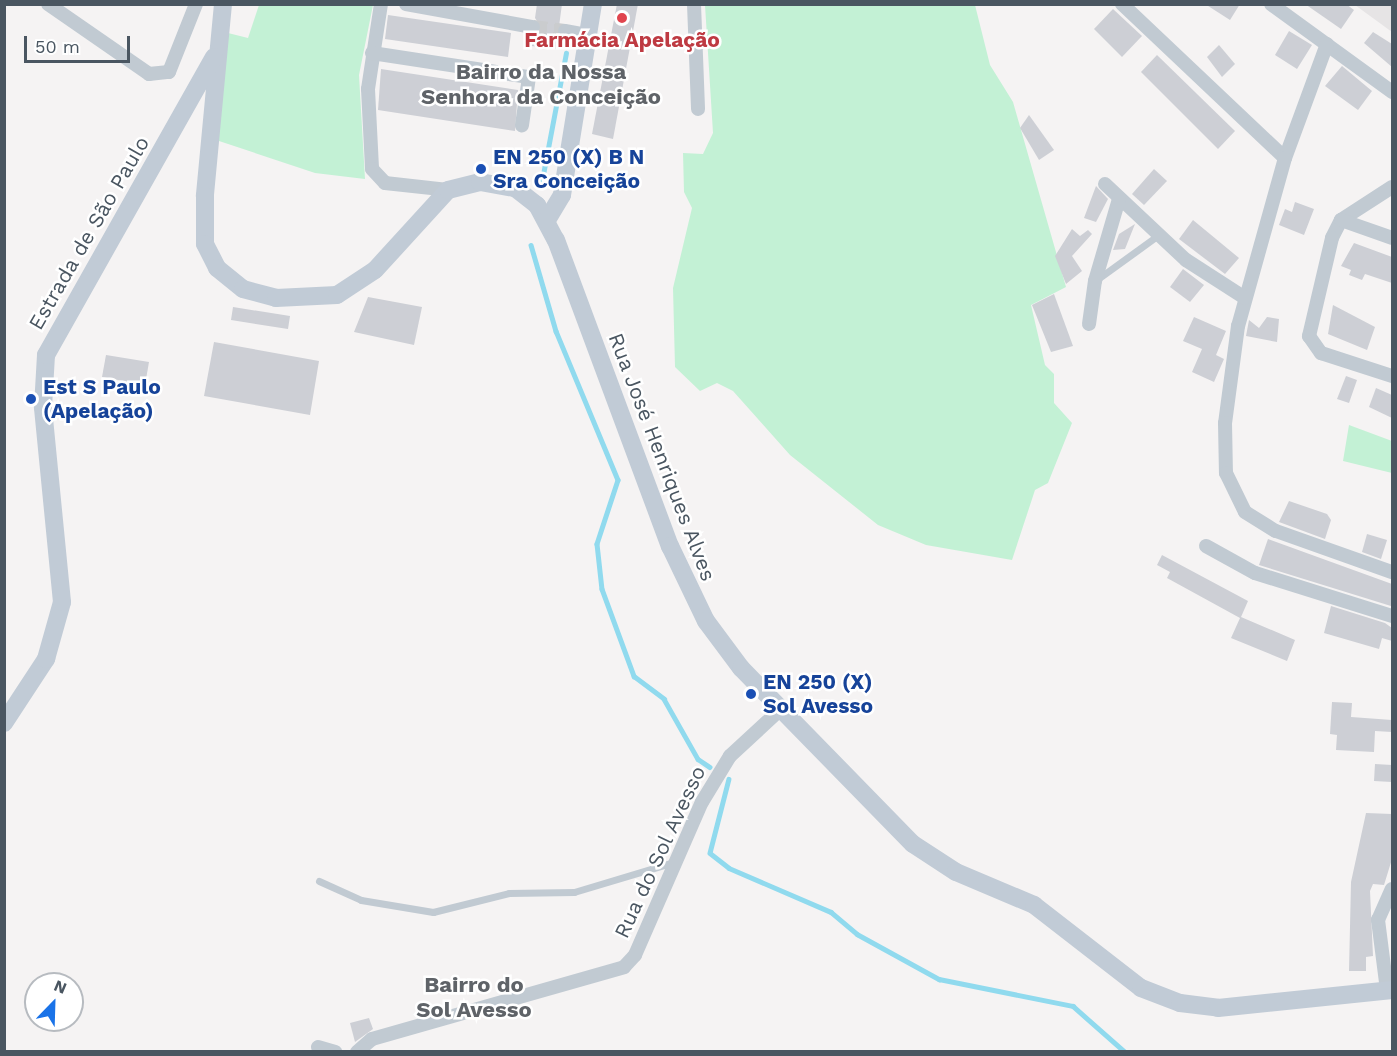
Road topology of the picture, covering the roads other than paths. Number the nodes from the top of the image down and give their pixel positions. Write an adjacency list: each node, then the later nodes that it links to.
1 (48, 4): 2 (street)
2 (196, 4)
3 (223, 4): 14 (main road)
4 (381, 4): 15 (street)
5 (406, 4): 10 (street)
6 (593, 4): 12 (main road)
7 (694, 4): 17 (street)
8 (1122, 4): 19 (street)
9 (1271, 4): 13 (street)
10 (533, 27)
11 (565, 31): 12 (street)
12 (587, 35): 24 (main road)
13 (1326, 44): 16 (street); 19 (street)
14 (218, 51): 22 (main road); 36 (main road, Estrada de São Paulo)
15 (372, 52): 18 (street); 22 (street)
16 (1392, 92)
17 (698, 109)
18 (522, 125)
19 (1285, 158): 29 (street)
20 (1105, 184): 23 (street)
21 (1392, 187): 25 (street)
22 (448, 190): 24 (main road)
23 (1119, 199): 26 (street); 28 (street)
24 (542, 213): 35 (main road, Rua José Henriques Alves)
25 (1341, 220): 27 (street); 31 (street)
26 (1157, 236): 28 (lane); 29 (street)
27 (1392, 238)
28 (1095, 281): 30 (street)
29 (1245, 298): 33 (street)
30 (1089, 324)
31 (1392, 376)
32 (1206, 546): 34 (street)
33 (1392, 572)
34 (1392, 616)
35 (781, 709): 37 (street, Rua do Sol Avesso); 40 (main road, Rua José Henriques Alves)
36 (4, 723)
37 (674, 862): 38 (lane); 43 (street, Rua do Sol Avesso)
38 (319, 881)
39 (1392, 889): 40 (street)
40 (1390, 990)
41 (318, 1047): 42 (street)
42 (335, 1052)
43 (357, 1052)

